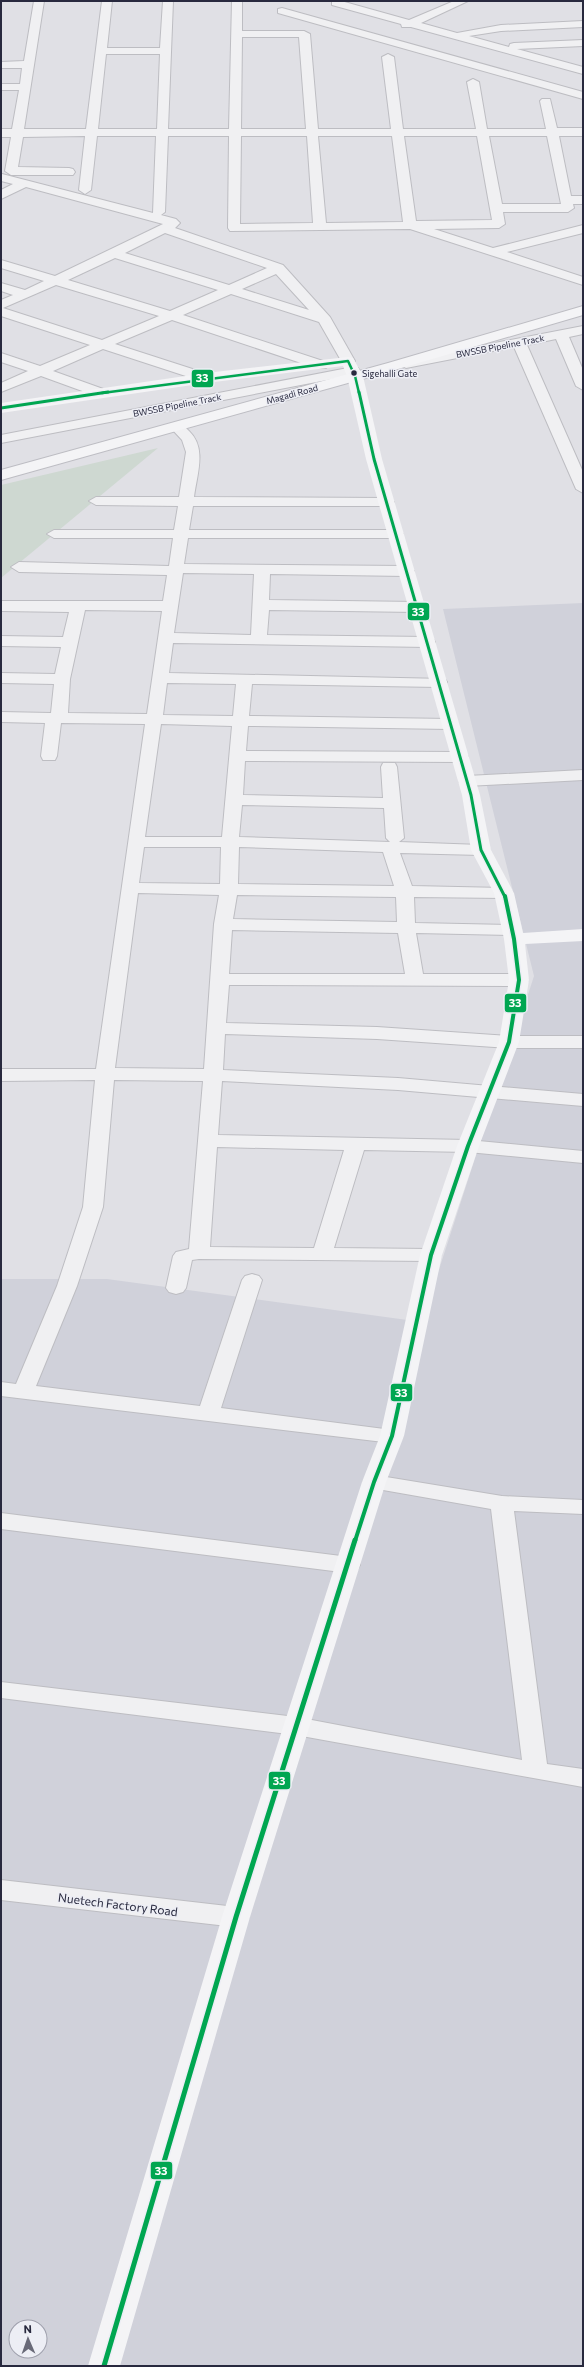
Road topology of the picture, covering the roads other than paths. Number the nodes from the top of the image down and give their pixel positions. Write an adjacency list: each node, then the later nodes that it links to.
1 (39, 1): 19 (street)
2 (107, 1): 15 (street)
3 (168, 1): 16 (street)
4 (237, 1): 10 (street)
5 (463, 1): 8 (street)
6 (336, 2): 8 (street)
7 (282, 11): 11 (street)
8 (411, 24): 11 (street); 12 (street)
9 (583, 24): 12 (street)
10 (237, 34): 35 (street); 36 (street)
11 (366, 34): 26 (street)
12 (454, 35): 14 (street)
13 (583, 43): 14 (street)
14 (494, 46): 20 (street)
15 (101, 51): 16 (street); 33 (street)
16 (166, 51): 34 (street)
17 (388, 57): 37 (street)
18 (583, 62): 20 (street)
19 (29, 64): 21 (street); 25 (street)
20 (557, 64): 22 (street)
21 (1, 65)
22 (583, 71)
23 (473, 82): 28 (street)
24 (1, 87): 25 (street)
25 (25, 87): 32 (street)
26 (583, 96)
27 (546, 101): 29 (street)
28 (482, 132): 29 (street); 37 (street); 45 (street)
29 (552, 132): 30 (street); 43 (street)
30 (583, 132)
31 (1, 133): 32 (street)
32 (18, 133): 33 (street); 38 (street)
33 (92, 133): 34 (street); 41 (street)
34 (162, 133): 35 (street); 46 (street)
35 (235, 133): 36 (street); 48 (street)
36 (312, 133): 37 (street); 48 (street)
37 (398, 133): 47 (street)
38 (69, 172)
39 (1, 178): 40 (street)
40 (23, 184): 42 (street); 49 (street)
41 (85, 190)
42 (1, 195)
43 (566, 200): 44 (street); 45 (street)
44 (583, 200)
45 (496, 208): 47 (street)
46 (159, 212)
47 (410, 225): 48 (street); 51 (street)
48 (320, 226)
49 (164, 228): 52 (street); 54 (street)
50 (583, 229): 51 (street)
51 (492, 252): 55 (street)
52 (114, 254): 56 (street); 58 (street)
53 (1, 264): 56 (street)
54 (278, 268): 58 (street); 65 (street)
55 (579, 277)
56 (56, 281): 59 (street); 64 (street)
57 (1, 287): 59 (street)
58 (232, 289): 64 (street); 65 (street)
59 (26, 294): 61 (street)
60 (583, 303): 73 (street, Magadi Road)
61 (1, 305)
62 (583, 310): 72 (street, Magadi Road)
63 (1, 312): 69 (street)
64 (171, 315): 69 (street); 71 (street)
65 (325, 320): 73 (street)
66 (583, 330): 67 (street, BWSSB Pipeline Track)
67 (561, 334): 68 (street, BWSSB Pipeline Track); 76 (street)
68 (519, 342): 72 (street, BWSSB Pipeline Track); 84 (street)
69 (104, 344): 74 (street); 75 (street)
70 (1, 357): 74 (street)
71 (321, 365): 73 (street); 75 (street)
72 (394, 366): 73 (street, Magadi Road)
73 (352, 369): 80 (street, Magadi Road); 81 (street, BWSSB Pipeline Track); 82 (street, Magadi Road); 87 (street)
74 (42, 370): 77 (street); 78 (street)
75 (206, 378): 78 (street)
76 (583, 386)
77 (1, 388)
78 (101, 393): 79 (street)
79 (1, 408)
80 (176, 426): 83 (street, Magadi Road); 86 (street)
81 (1, 440)
82 (1, 468)
83 (1, 475)
84 (583, 489)
85 (96, 501): 86 (street)
86 (186, 501): 87 (street); 90 (street)
87 (387, 502): 89 (street)
88 (54, 534): 90 (street)
89 (396, 534): 90 (street); 94 (street)
90 (181, 535): 92 (street)
91 (19, 568): 92 (street)
92 (176, 569): 93 (street); 97 (street)
93 (262, 569): 94 (street); 95 (street)
94 (406, 571): 99 (street)
95 (261, 605): 99 (street); 101 (street)
96 (1, 606): 98 (street)
97 (171, 606): 98 (street); 100 (street)
98 (78, 607): 103 (street)
99 (417, 607): 104 (street)
100 (166, 638): 101 (street); 106 (street)
101 (259, 640): 104 (street)
102 (1, 641): 103 (street)
103 (70, 642): 107 (street)
104 (427, 642): 109 (street)
105 (1, 678): 107 (street)
106 (160, 678): 108 (street); 112 (street)
107 (62, 679): 111 (street)
108 (244, 680): 109 (street); 113 (street)
109 (439, 682): 114 (street)
110 (1, 717): 111 (street)
111 (56, 718): 112 (street); 115 (street)
112 (155, 718): 113 (street); 123 (street)
113 (241, 720): 114 (street); 116 (street)
114 (450, 724): 117 (street)
115 (49, 756)
116 (238, 756): 117 (street); 121 (street)
117 (460, 757): 120 (street)
118 (389, 767): 122 (street)
119 (583, 775): 120 (street)
120 (467, 781): 126 (street)
121 (235, 800): 122 (street); 124 (street)
122 (393, 803): 125 (street)
123 (136, 842): 124 (street); 127 (street)
124 (230, 842): 125 (street); 128 (street)
125 (392, 843): 126 (street); 129 (street)
126 (481, 850): 130 (street)
127 (130, 888): 128 (street); 142 (street)
128 (229, 889): 129 (street); 131 (street)
129 (405, 891): 130 (street); 132 (street)
130 (504, 893): 133 (street)
131 (223, 924): 132 (street); 135 (street)
132 (406, 927): 133 (street); 136 (street)
133 (513, 935): 134 (street); 137 (street)
134 (583, 935)
135 (220, 979): 136 (street); 138 (street)
136 (415, 980): 137 (street)
137 (519, 980): 139 (street)
138 (217, 1028): 139 (street); 143 (street)
139 (509, 1042): 140 (street); 144 (street)
140 (583, 1042)
141 (1, 1075): 142 (street)
142 (105, 1075): 143 (street); 156 (street)
143 (211, 1075): 144 (street); 146 (street)
144 (489, 1090): 145 (street); 148 (street)
145 (583, 1100)
146 (208, 1141): 147 (street); 150 (street)
147 (356, 1144): 148 (street); 151 (street)
148 (468, 1146): 149 (street); 152 (street)
149 (583, 1157)
150 (199, 1253): 151 (street); 154 (street)
151 (322, 1254): 152 (street)
152 (431, 1255): 158 (street)
153 (252, 1280): 157 (street)
154 (176, 1288)
155 (1, 1389): 156 (street)
156 (23, 1392): 157 (street)
157 (208, 1414): 158 (street)
158 (392, 1436): 159 (street)
159 (374, 1482): 160 (street); 163 (street)
160 (502, 1503): 161 (street); 166 (street)
161 (583, 1507)
162 (1, 1520): 163 (street)
163 (349, 1565): 165 (street)
164 (1, 1690): 165 (street)
165 (296, 1726): 166 (street); 169 (street)
166 (536, 1771): 167 (street)
167 (583, 1778)
168 (1, 1890): 169 (street, Nuetech Factory Road)
169 (236, 1918): 170 (street)
170 (104, 2366)

